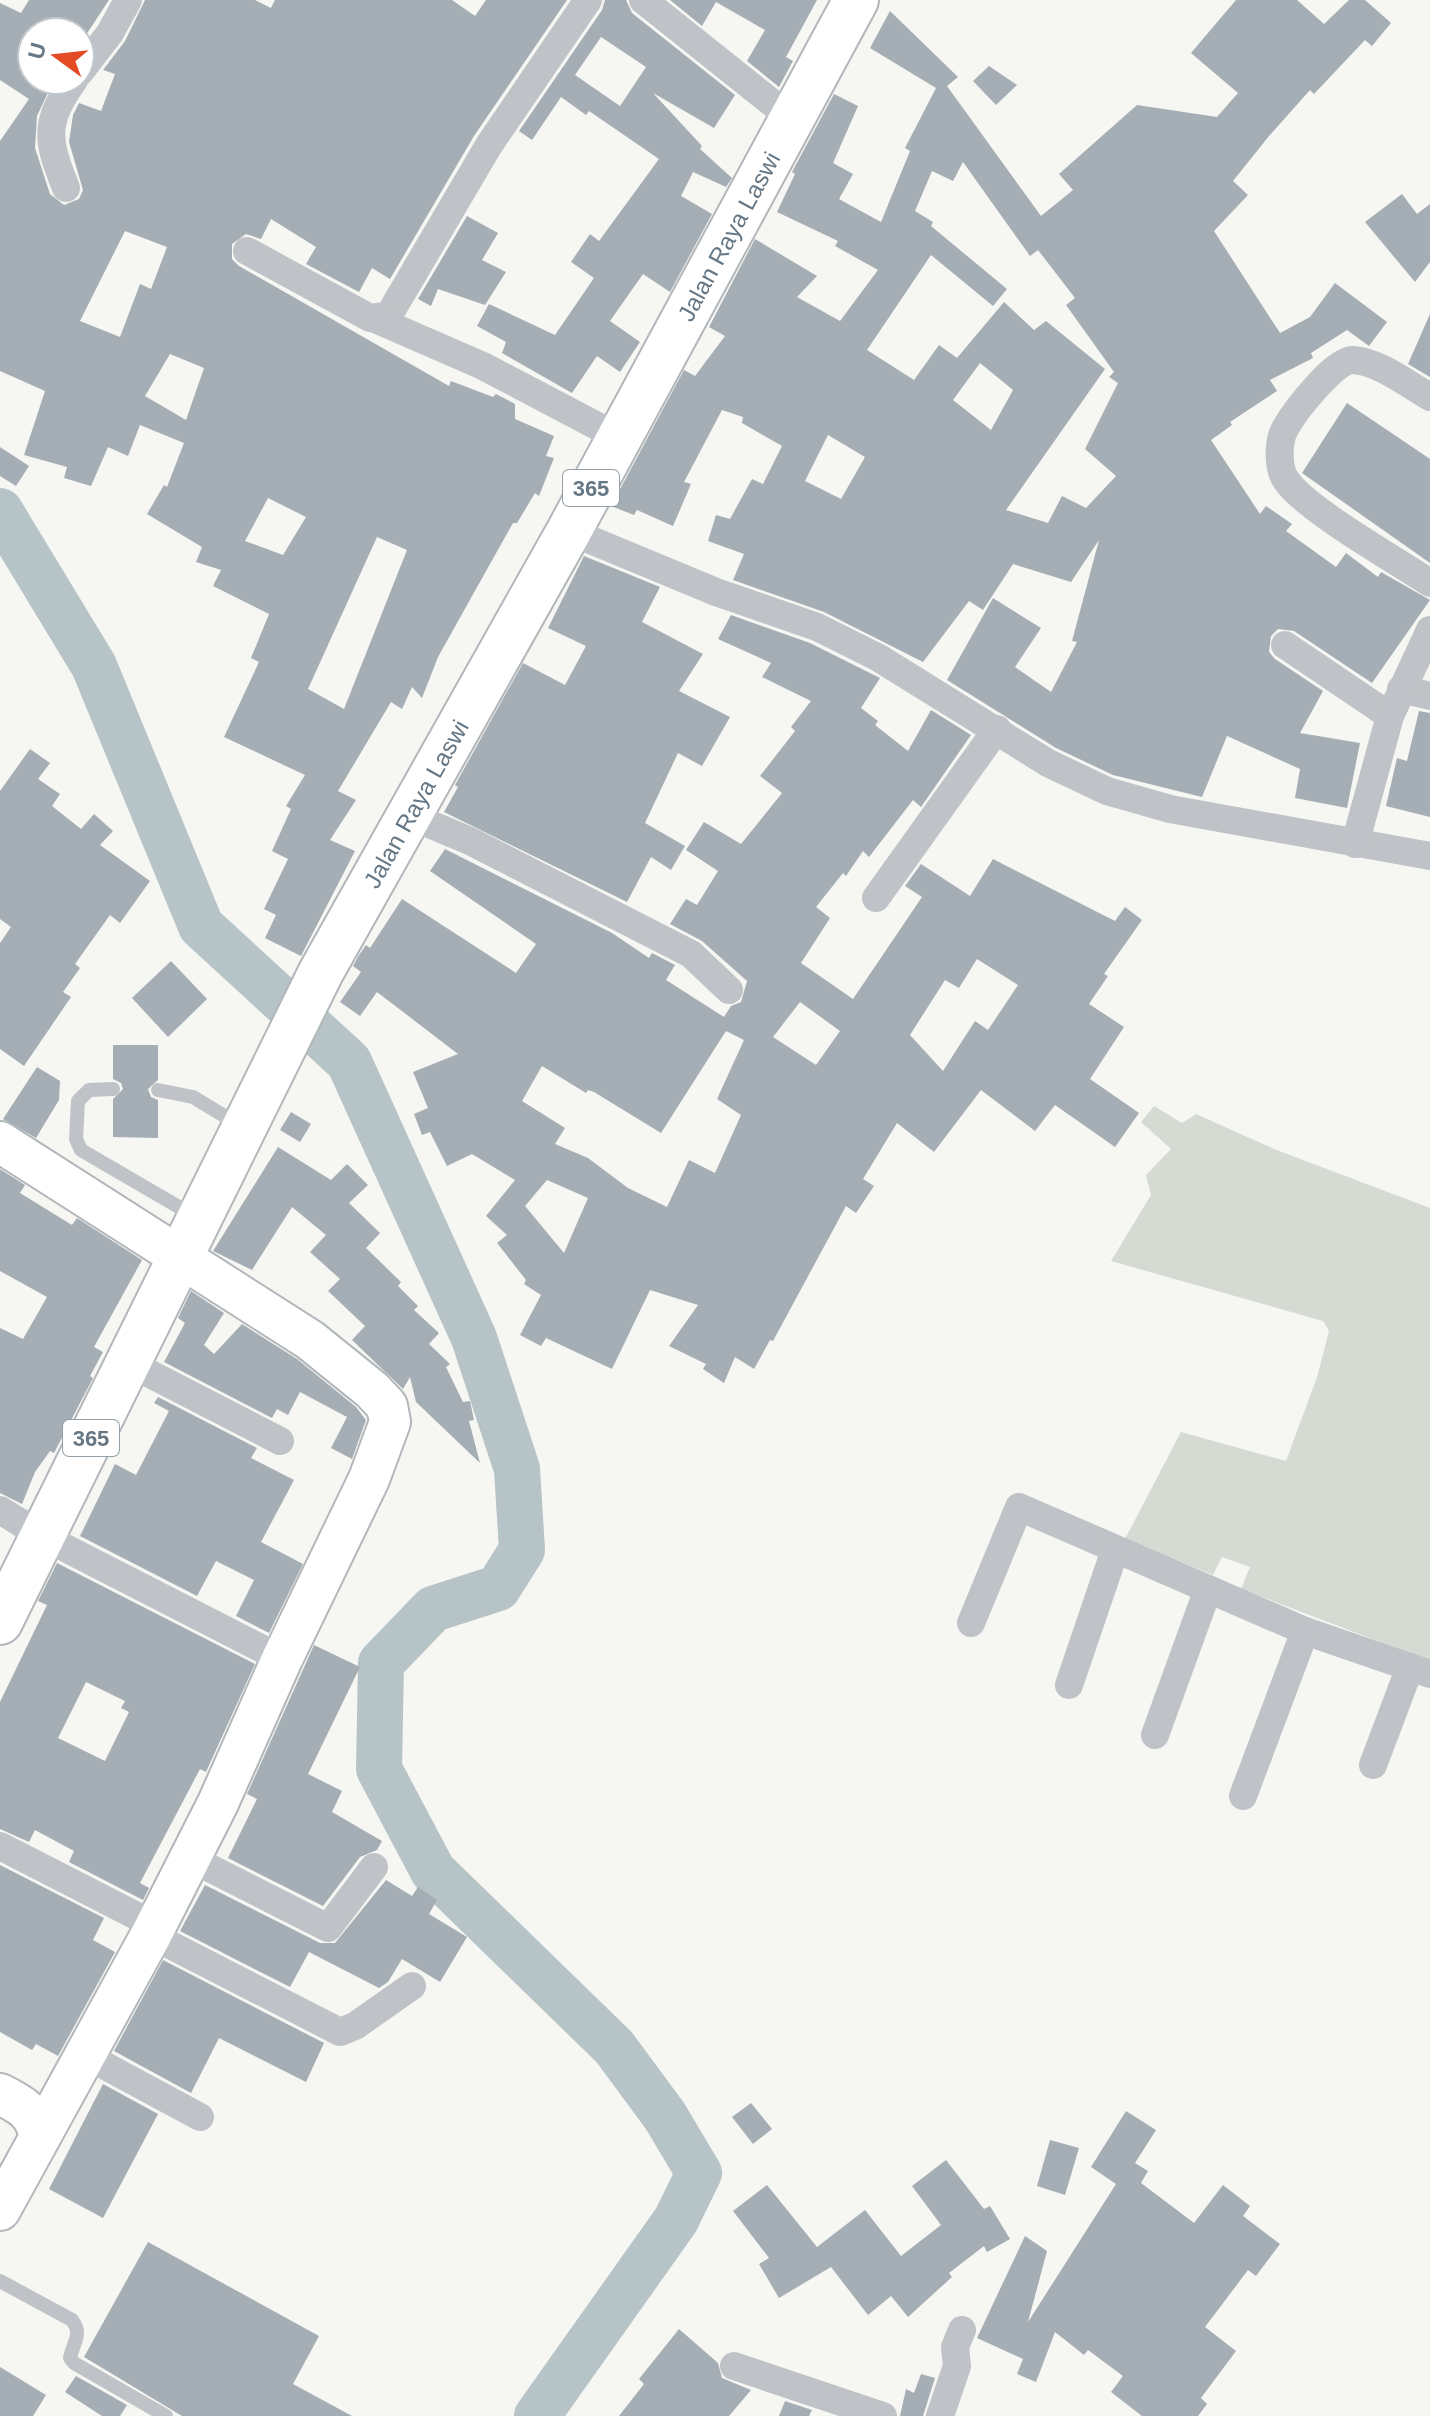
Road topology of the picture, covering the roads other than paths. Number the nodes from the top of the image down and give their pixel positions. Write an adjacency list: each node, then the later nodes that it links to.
1 (128, 0): 5 (street)
2 (588, 0): 10 (street)
3 (643, 0): 7 (street)
4 (856, 0): 7 (main road, Jalan Raya Laswi / 365)
5 (96, 51)
6 (64, 96): 8 (street)
7 (791, 118): 12 (main road, Jalan Raya Laswi / 365)
8 (66, 188)
9 (247, 251): 10 (street)
10 (375, 319): 12 (street)
11 (1430, 397): 14 (street)
12 (618, 437): 13 (main road, Jalan Raya Laswi / 365)
13 (569, 531): 20 (street); 21 (main road, Jalan Raya Laswi / 365)
14 (1430, 583)
15 (1430, 630): 17 (street)
16 (1285, 645): 19 (street)
17 (1401, 689): 18 (street); 19 (street)
18 (1430, 696)
19 (1390, 716): 22 (street)
20 (997, 729): 22 (street); 24 (street)
21 (408, 815): 25 (street); 28 (main road, Jalan Raya Laswi / 365)
22 (1355, 844): 23 (street)
23 (1430, 856)
24 (876, 898)
25 (729, 990)
26 (113, 1089): 30 (lane)
27 (158, 1090): 28 (lane)
28 (252, 1109): 30 (main road, Jalan Raya Laswi / 365)
29 (0, 1142): 30 (street)
30 (191, 1238): 31 (main road, Jalan Raya Laswi / 365); 40 (street)
31 (129, 1363): 32 (street); 34 (main road, Jalan Raya Laswi / 365)
32 (280, 1441)
33 (0, 1510): 34 (street)
34 (42, 1536): 37 (main road, Jalan Raya Laswi / 365); 40 (street)
35 (1115, 1550): 36 (street); 38 (street); 42 (street)
36 (1208, 1589): 39 (street); 43 (street)
37 (0, 1622)
38 (971, 1623)
39 (1305, 1631): 41 (street); 45 (street)
40 (282, 1659): 47 (street)
41 (1420, 1670): 44 (street)
42 (1069, 1685)
43 (1155, 1735)
44 (1373, 1765)
45 (1243, 1796)
46 (0, 1846): 49 (street)
47 (190, 1858): 48 (street); 49 (street)
48 (374, 1867)
49 (153, 1931): 50 (street); 51 (street)
50 (412, 1986)
51 (85, 2055): 53 (street); 54 (street)
52 (0, 2094): 54 (street)
53 (200, 2117)
54 (40, 2137): 55 (street)
55 (0, 2210)
56 (0, 2281): 59 (lane)
57 (962, 2330): 61 (street)
58 (734, 2366): 60 (street)
59 (166, 2416)
60 (883, 2416)
61 (940, 2416)

